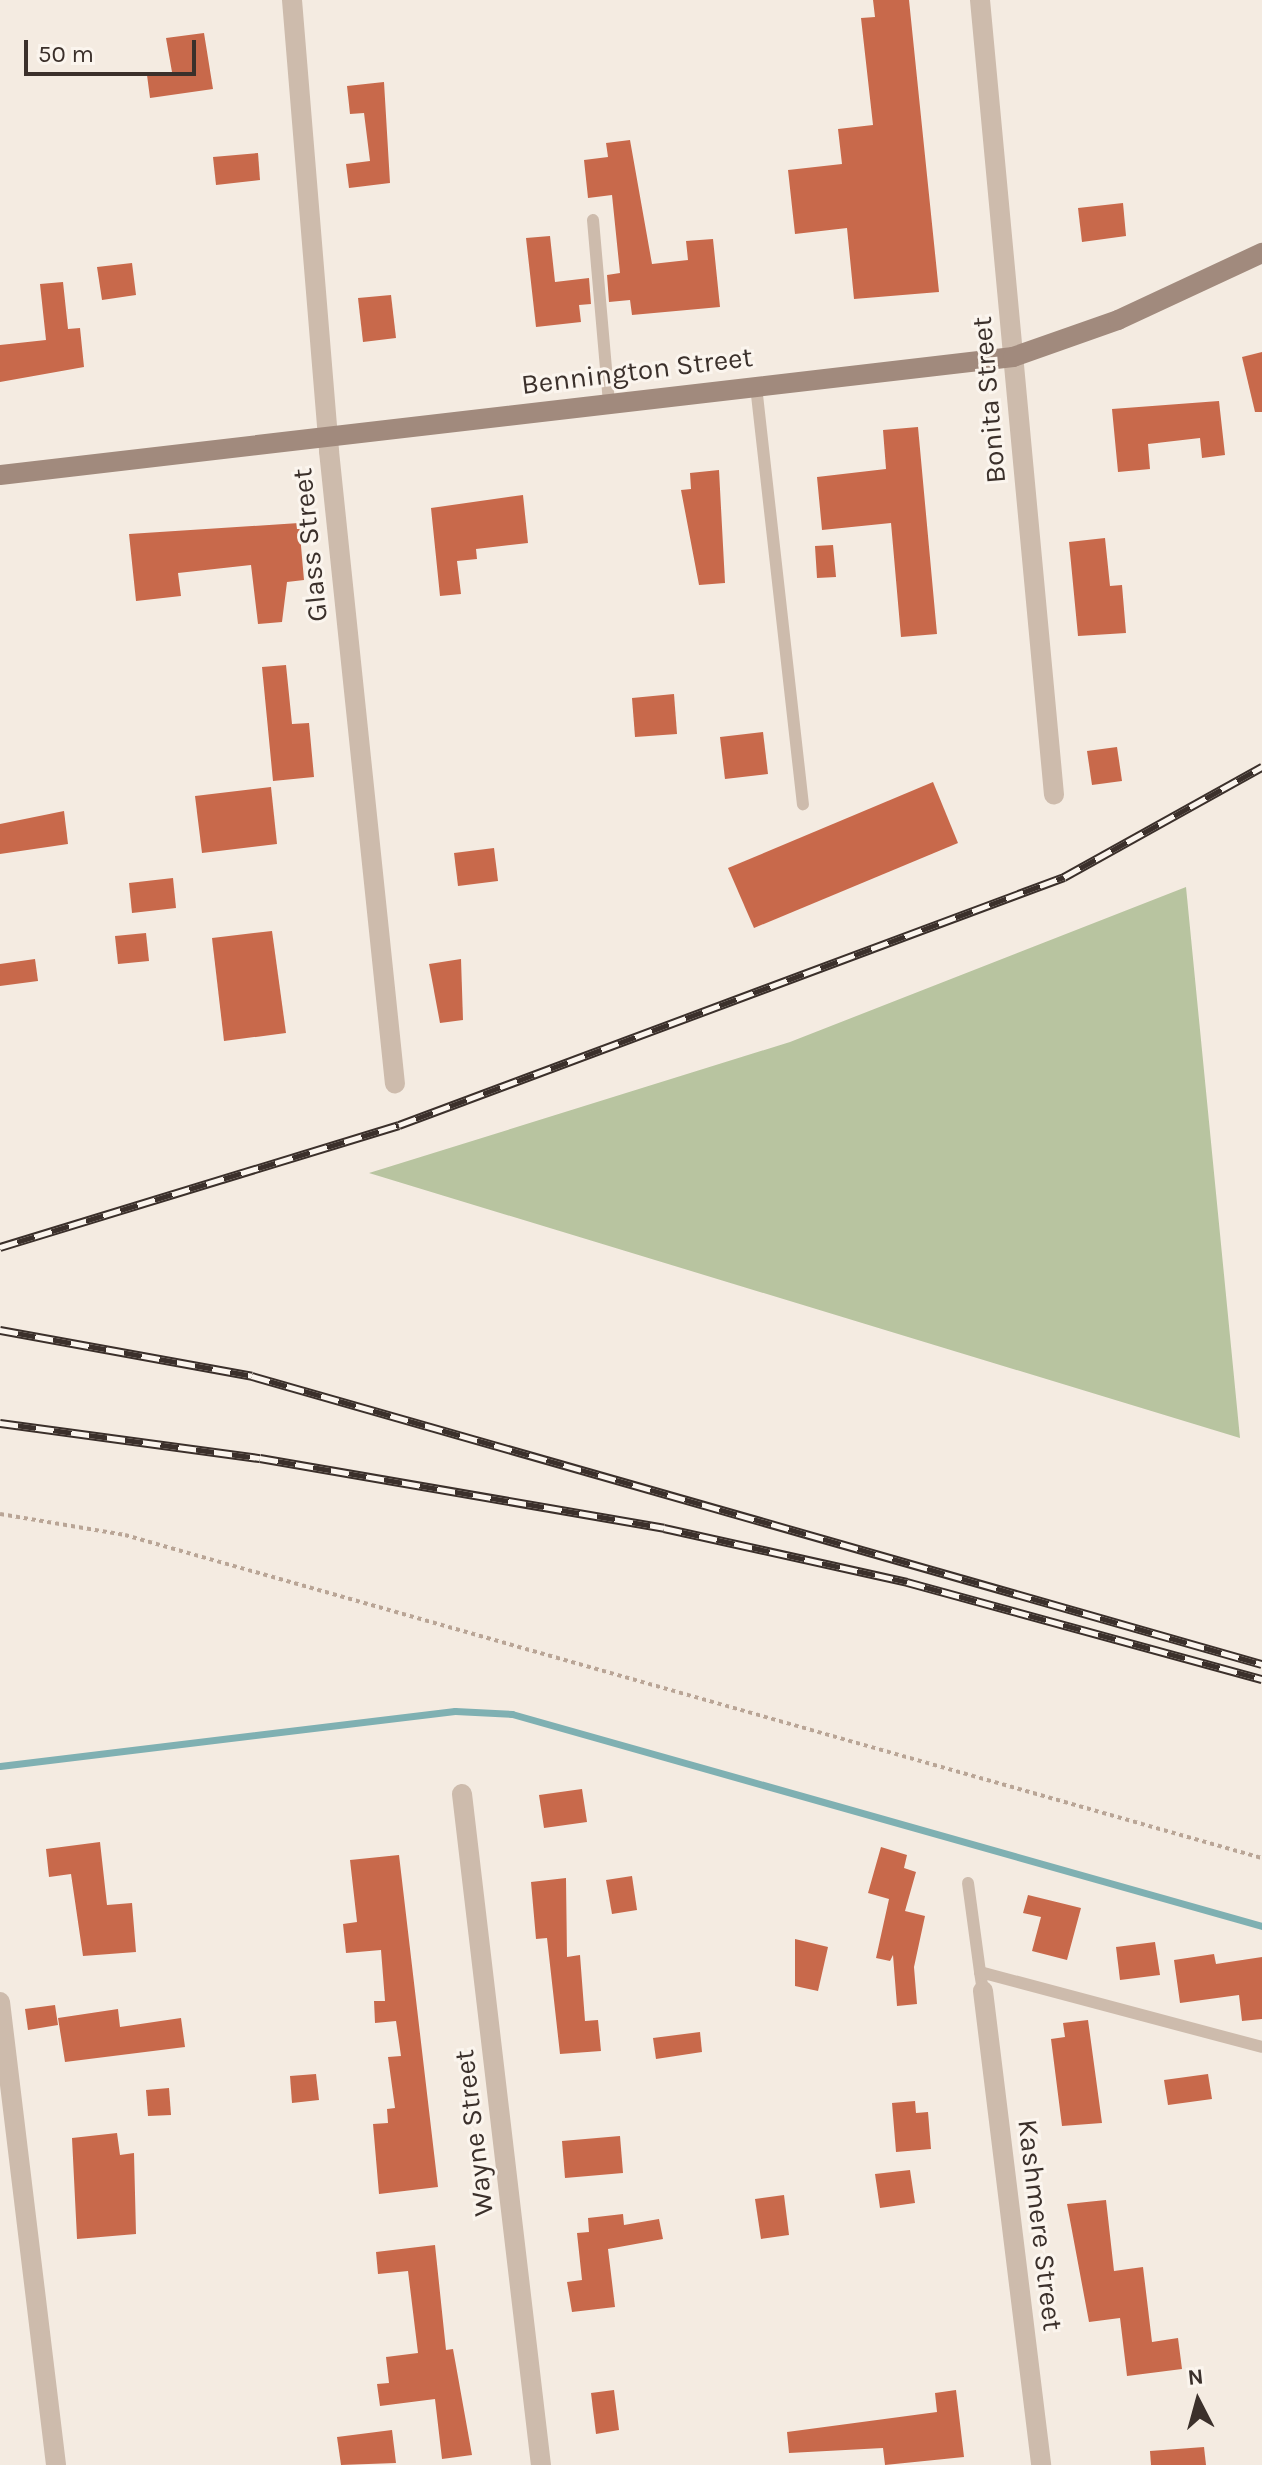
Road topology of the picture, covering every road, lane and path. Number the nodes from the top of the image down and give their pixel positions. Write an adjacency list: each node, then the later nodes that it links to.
1 (292, 0): 8 (street, Glass Street)
2 (980, 0): 5 (street, Bonita Street)
3 (593, 220): 7 (lane)
4 (1262, 253): 5 (street, Bennington Street)
5 (1013, 357): 6 (street, Bennington Street); 10 (street, Bonita Street)
6 (756, 386): 7 (street, Bennington Street); 11 (lane)
7 (609, 403): 8 (street, Bennington Street)
8 (327, 435): 9 (street, Bennington Street); 12 (street, Glass Street)
9 (0, 475)
10 (1054, 795)
11 (803, 804)
12 (395, 1084)
13 (0, 1514): 15 (path)
14 (462, 1794): 22 (street, Wayne Street)
15 (1262, 1858)
16 (968, 1883): 17 (lane)
17 (982, 1982): 19 (lane); 23 (street, Kashmere Street)
18 (0, 2002): 20 (street)
19 (1261, 2047)
20 (4, 2074): 21 (street)
21 (56, 2465)
22 (541, 2465)
23 (1041, 2465)

